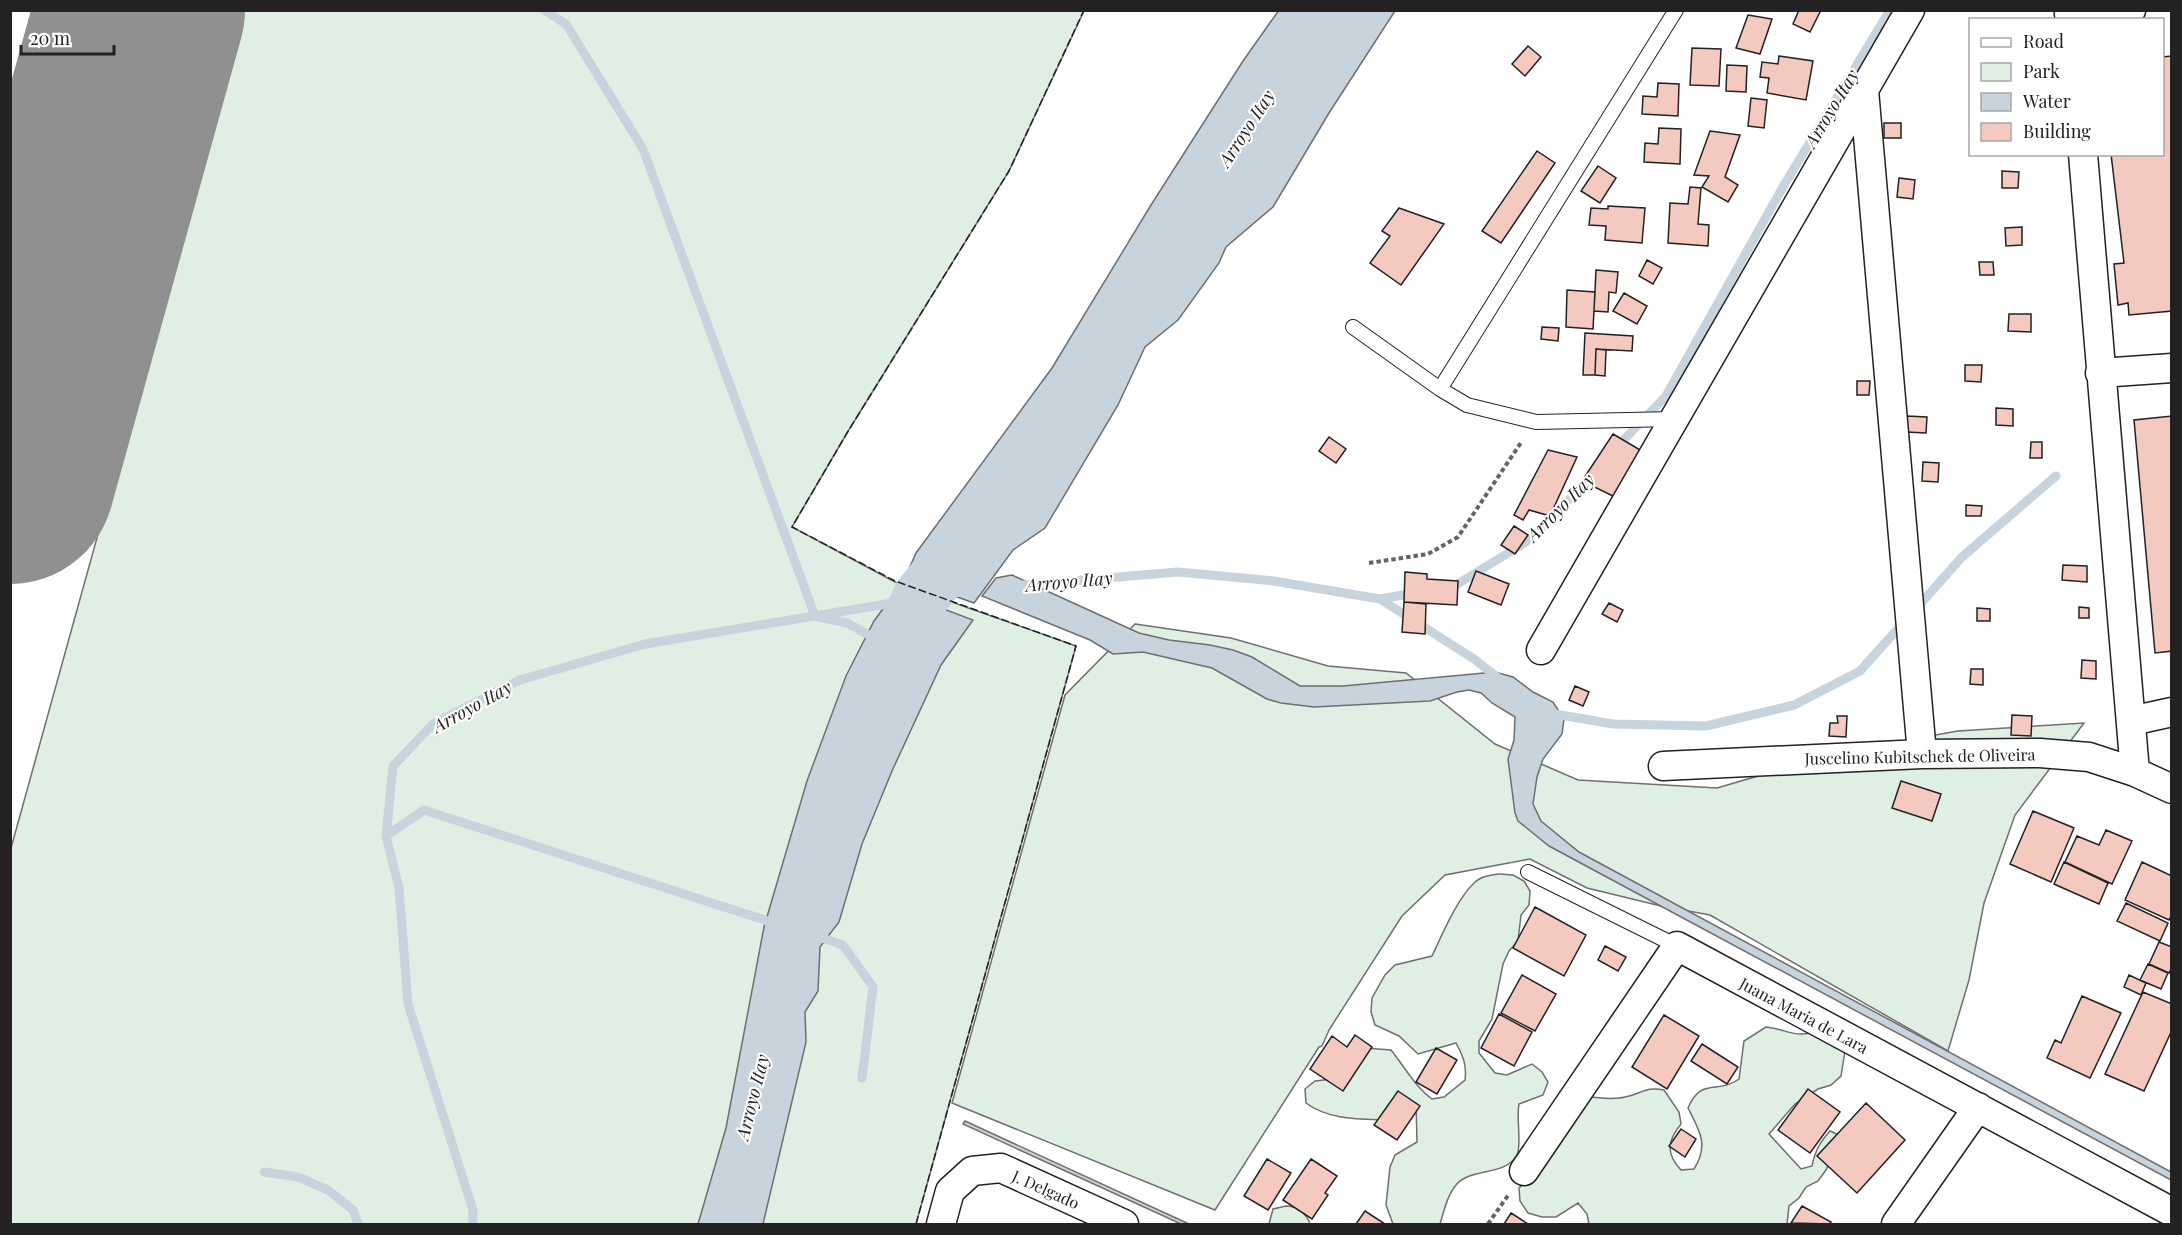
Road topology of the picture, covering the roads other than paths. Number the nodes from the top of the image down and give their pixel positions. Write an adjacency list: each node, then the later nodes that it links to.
1 (1676, 10): 10 (lane)
2 (1910, 10): 5 (street)
3 (2131, 10): 4 (street)
4 (2069, 15)
5 (1864, 90): 11 (street); 15 (street)
6 (2083, 156): 9 (street)
7 (1353, 327): 10 (lane)
8 (2172, 368): 9 (street)
9 (2100, 373): 14 (street)
10 (1440, 389): 11 (lane)
11 (1674, 419): 12 (street)
12 (1541, 650)
13 (2172, 712): 14 (street)
14 (2131, 720): 17 (street)
15 (1922, 754): 16 (street, Juscelino Kubitschek de Oliveira); 17 (street, Juscelino Kubitschek de Oliveira)
16 (1663, 765)
17 (2135, 772): 18 (street, Juscelino Kubitschek de Oliveira)
18 (2172, 789)
19 (1528, 872): 20 (lane)
20 (1677, 946): 21 (street, Juana Maria de Lara); 22 (street)
21 (1977, 1107): 23 (street, Juana Maria de Lara); 26 (street)
22 (1524, 1172)
23 (2172, 1212)
24 (941, 1224): 25 (street, J. Delgado)
25 (1124, 1224)
26 (1896, 1224)

